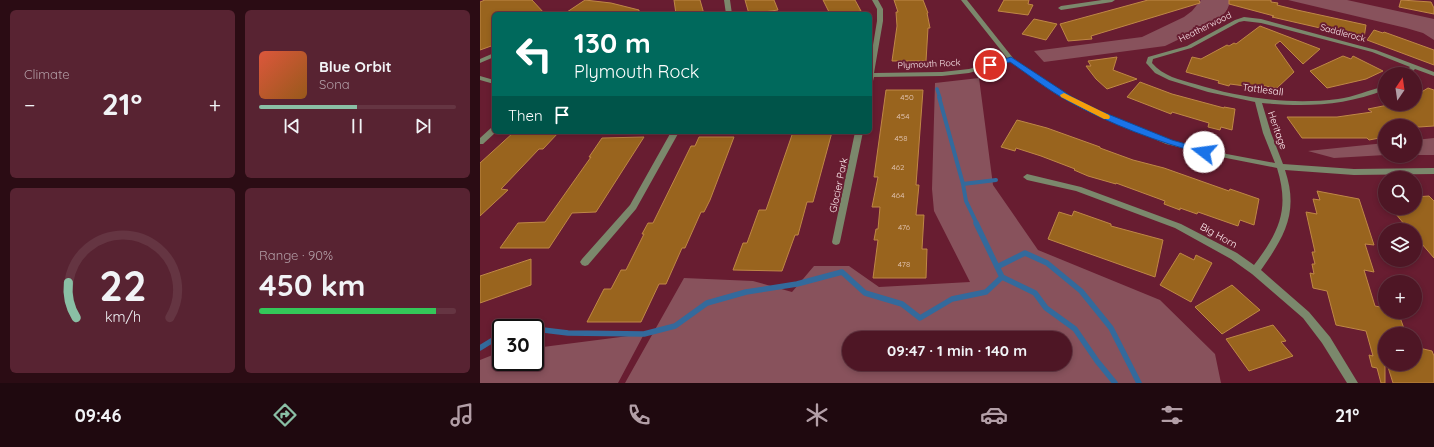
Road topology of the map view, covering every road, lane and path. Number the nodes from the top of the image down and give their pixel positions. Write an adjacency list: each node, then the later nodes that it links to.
1 (726, 0): 6 (street)
2 (875, 0): 12 (street)
3 (964, 0): 10 (street)
4 (1112, 0): 5 (street)
5 (1060, 8)
6 (729, 12)
7 (1244, 19): 9 (street, Heatherwood); 13 (street, Saddlerock)
8 (492, 56): 11 (street)
9 (1150, 58): 20 (street, Tattlesall)
10 (1011, 59): 16 (street, Plymouth Rock); 25 (street)
11 (480, 61)
12 (872, 66)
13 (1414, 67)
14 (1422, 70): 15 (street, Saddlerock)
15 (1434, 74)
16 (872, 77)
17 (480, 78): 18 (street)
18 (492, 81)
19 (1378, 91): 20 (street, Tattlesall)
20 (1258, 100): 25 (street, Heritage)
21 (492, 132): 24 (street)
22 (674, 134): 29 (street)
23 (860, 134): 28 (street, Glacier Park)
24 (480, 142)
25 (1281, 167): 26 (street); 30 (street, Heritage)
26 (1433, 172)
27 (1027, 176): 30 (street, Big Horn)
28 (836, 242)
29 (585, 262)
30 (1255, 271): 31 (street, Big Horn)
31 (1353, 383)

